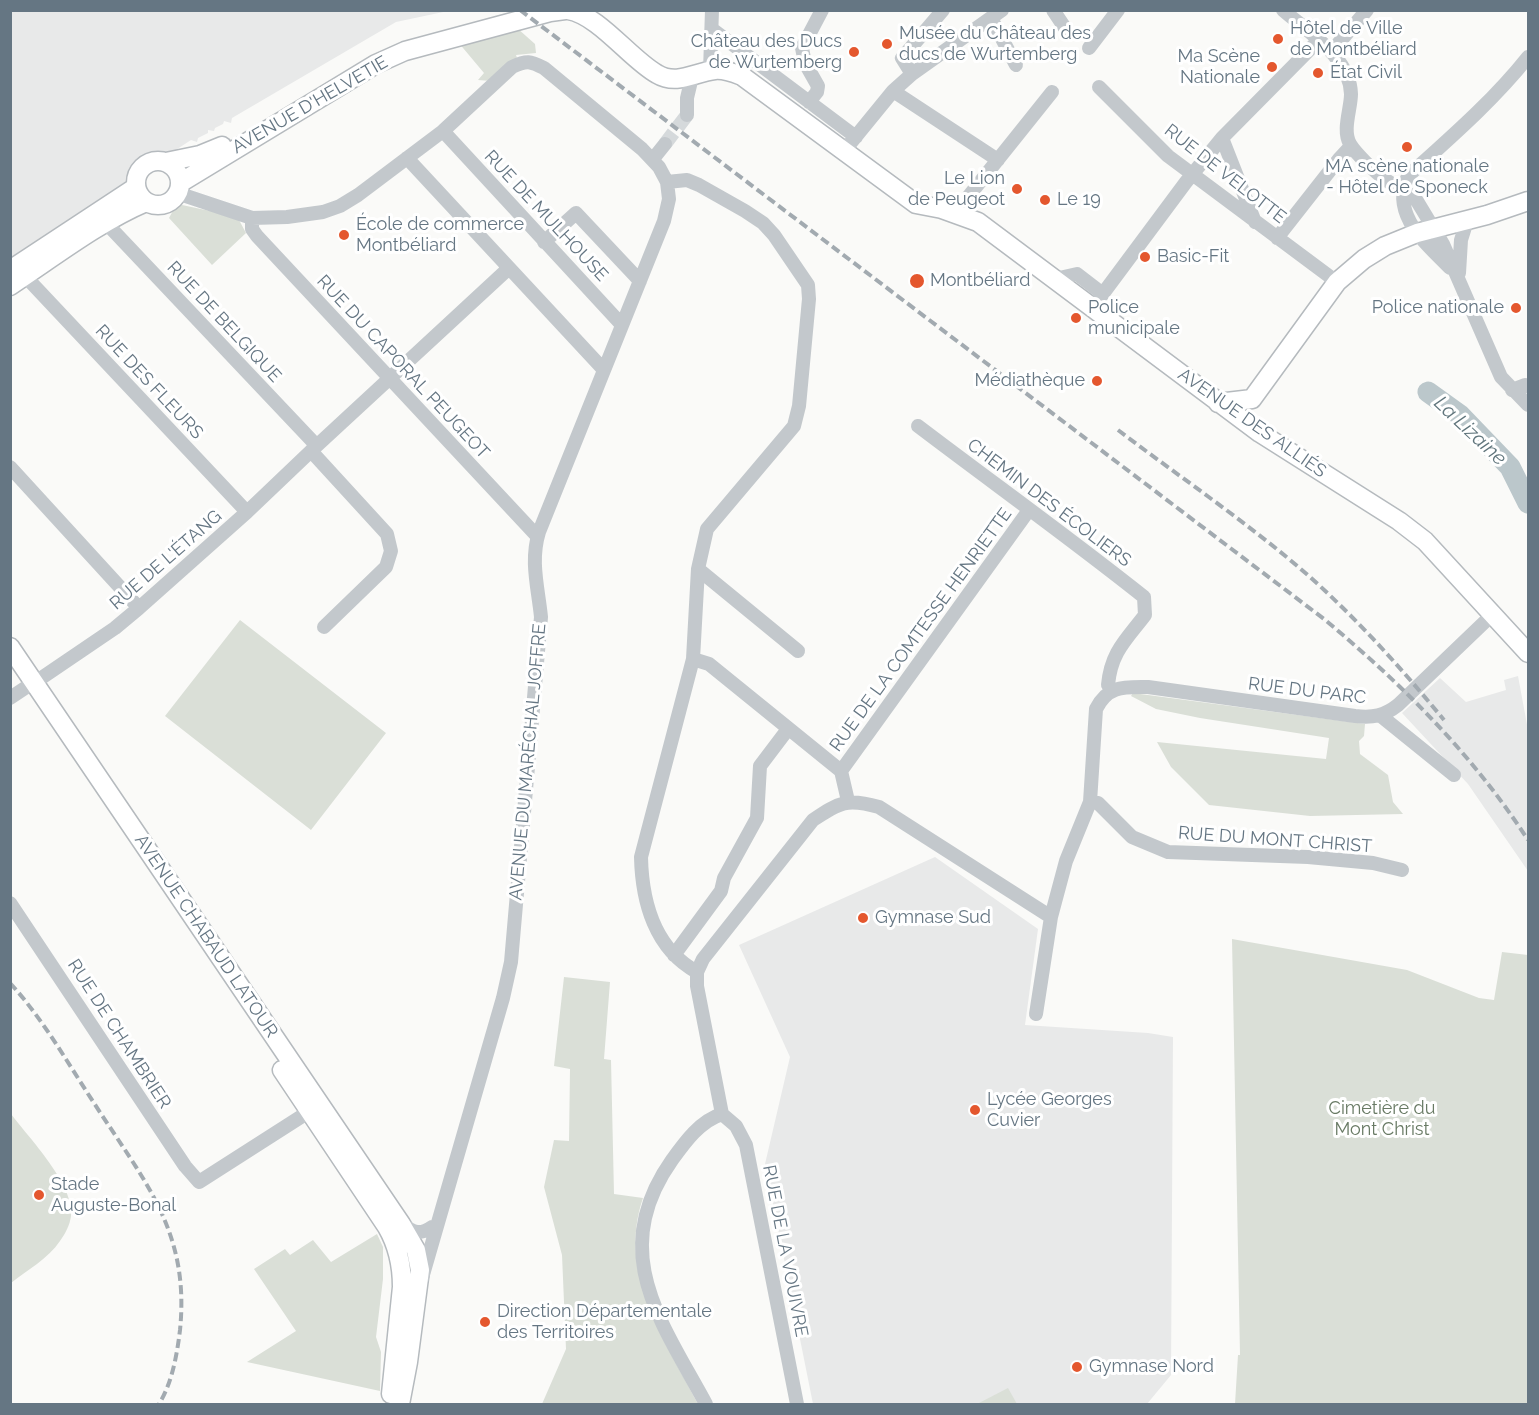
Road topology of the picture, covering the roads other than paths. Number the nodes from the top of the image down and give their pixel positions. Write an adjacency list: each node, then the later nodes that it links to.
1 (531, 10): 36 (main road, AVENUE D'HELVETIE)
2 (712, 10): 12 (street)
3 (822, 10): 25 (street)
4 (943, 10): 20 (street)
5 (1053, 10): 13 (street)
6 (1118, 10): 15 (street)
7 (1283, 10): 14 (street)
8 (1368, 10): 16 (street)
9 (561, 11): 11 (main road); 39 (main road, AVENUE D'HELVETIE)
10 (997, 14): 18 (street); 20 (street)
11 (587, 15): 21 (main road)
12 (711, 29): 19 (street); 25 (street)
13 (1067, 31)
14 (1318, 41): 16 (street); 29 (street)
15 (1089, 48)
16 (1331, 52): 31 (street)
17 (1528, 57): 40 (street)
18 (1016, 65)
19 (710, 71): 21 (main road); 32 (main road, AVENUE DES ALLIÉS)
20 (912, 74): 23 (street)
21 (692, 77): 26 (street)
22 (1099, 87): 37 (street, RUE DE VELOTTE)
23 (893, 91): 28 (street); 33 (street)
24 (1052, 92): 33 (street)
25 (809, 102): 28 (street)
26 (687, 115)
27 (443, 131): 34 (street); 35 (street); 50 (street, RUE DE MULHOUSE)
28 (856, 137): 32 (street)
29 (1222, 138): 37 (street); 46 (street)
30 (665, 144): 35 (street)
31 (1351, 146): 40 (street); 49 (street)
32 (844, 152): 43 (main road, AVENUE DES ALLIÉS)
33 (994, 157): 43 (street)
34 (407, 158): 44 (street); 51 (street)
35 (653, 159): 38 (street)
36 (166, 162): 39 (main road); 41 (main road)
37 (1192, 175): 46 (street, RUE DE VELOTTE); 56 (street)
38 (667, 182): 54 (street, AVENUE DU MARÉCHAL JOFFRE); 72 (street)
39 (179, 188): 41 (main road); 44 (street)
40 (1403, 189): 48 (street)
41 (141, 194): 47 (main road); 52 (main road)
42 (1528, 201): 45 (main road)
43 (957, 214): 56 (main road, AVENUE DES ALLIÉS)
44 (252, 218): 59 (street, RUE DU CAPORAL PEUGEOT)
45 (1467, 221): 48 (main road); 53 (street)
46 (1255, 222): 49 (street, RUE DE VELOTTE)
47 (106, 223): 52 (main road); 67 (street, RUE DE BELGIQUE)
48 (1425, 230): 53 (street); 55 (main road)
49 (1277, 238): 55 (street, RUE DE VELOTTE)
50 (544, 242): 54 (street); 57 (street, RUE DE MULHOUSE)
51 (509, 268): 58 (street); 59 (street, RUE DE L'ÉTANG)
52 (15, 277): 70 (street, RUE DES FLEURS)
53 (1459, 278): 61 (street)
54 (640, 282): 57 (street, AVENUE DU MARÉCHAL JOFFRE)
55 (1337, 282): 62 (main road)
56 (1098, 300): 63 (main road, AVENUE DES ALLIÉS)
57 (622, 325): 58 (street, AVENUE DU MARÉCHAL JOFFRE)
58 (604, 370): 71 (street, AVENUE DU MARÉCHAL JOFFRE)
59 (389, 379): 67 (street, RUE DE L'ÉTANG); 71 (street, RUE DU CAPORAL PEUGEOT)
60 (1528, 386): 61 (street)
61 (1512, 390): 64 (street)
62 (1252, 399): 63 (main road); 66 (main road)
63 (1218, 403): 66 (main road, AVENUE DES ALLIÉS)
64 (1528, 405)
65 (918, 426): 69 (street, CHEMIN DES ÉCOLIERS)
66 (1260, 433): 74 (main road, AVENUE DES ALLIÉS)
67 (314, 448): 70 (street, RUE DE L'ÉTANG); 75 (street)
68 (10, 467): 73 (street)
69 (1029, 510): 82 (street, CHEMIN DES ÉCOLIERS); 85 (street, RUE DE LA COMTESSE HENRIETTE)
70 (247, 512): 73 (street, RUE DE L'ÉTANG)
71 (537, 536): 98 (street, AVENUE DU MARÉCHAL JOFFRE)
72 (698, 569): 77 (street); 79 (street)
73 (140, 608): 81 (street, RUE DE L'ÉTANG)
74 (1494, 613): 78 (main road, AVENUE DES ALLIÉS); 83 (street, RUE DU PARC)
75 (324, 627)
76 (10, 647): 81 (main road, AVENUE CHABAUD LATOUR)
77 (798, 651)
78 (1528, 652)
79 (693, 659): 84 (street); 92 (street)
80 (10, 668): 81 (main road, AVENUE CHABAUD LATOUR)
81 (27, 687): 95 (main road, AVENUE CHABAUD LATOUR); 99 (main road, AVENUE CHABAUD LATOUR)
82 (1112, 690): 83 (street, RUE DU PARC); 88 (street)
83 (1381, 716): 86 (street)
84 (788, 729): 85 (street); 92 (street)
85 (842, 771): 87 (street)
86 (1454, 775)
87 (848, 801): 91 (street); 93 (street)
88 (1090, 802): 89 (street, RUE DU MONT CHRIST); 91 (street)
89 (1402, 870)
90 (10, 903): 95 (street, RUE DE CHAMBRIER)
91 (1052, 917): 94 (street)
92 (674, 955): 93 (street)
93 (697, 972): 96 (street)
94 (1036, 1014)
95 (310, 1111): 97 (main road, AVENUE CHABAUD LATOUR)
96 (722, 1114): 105 (street); 106 (street, RUE DE LA VOUIVRE)
97 (353, 1177): 99 (main road, AVENUE CHABAUD LATOUR); 101 (street)
98 (447, 1189): 100 (street, AVENUE DU MARÉCHAL JOFFRE); 101 (street, AVENUE DU MARÉCHAL JOFFRE)
99 (395, 1227): 100 (street); 101 (main road, AVENUE CHABAUD LATOUR); 102 (main road, AVENUE DU MARÉCHAL JOFFRE)
100 (432, 1227): 101 (street, AVENUE DU MARÉCHAL JOFFRE)
101 (423, 1251): 102 (street, AVENUE DU MARÉCHAL JOFFRE); 102 (main road, AVENUE CHABAUD LATOUR)
102 (410, 1288): 103 (main road, AVENUE DU MARÉCHAL JOFFRE); 104 (main road, AVENUE DU MARÉCHAL JOFFRE)
103 (389, 1404)
104 (400, 1404)
105 (706, 1404)
106 (797, 1404)

